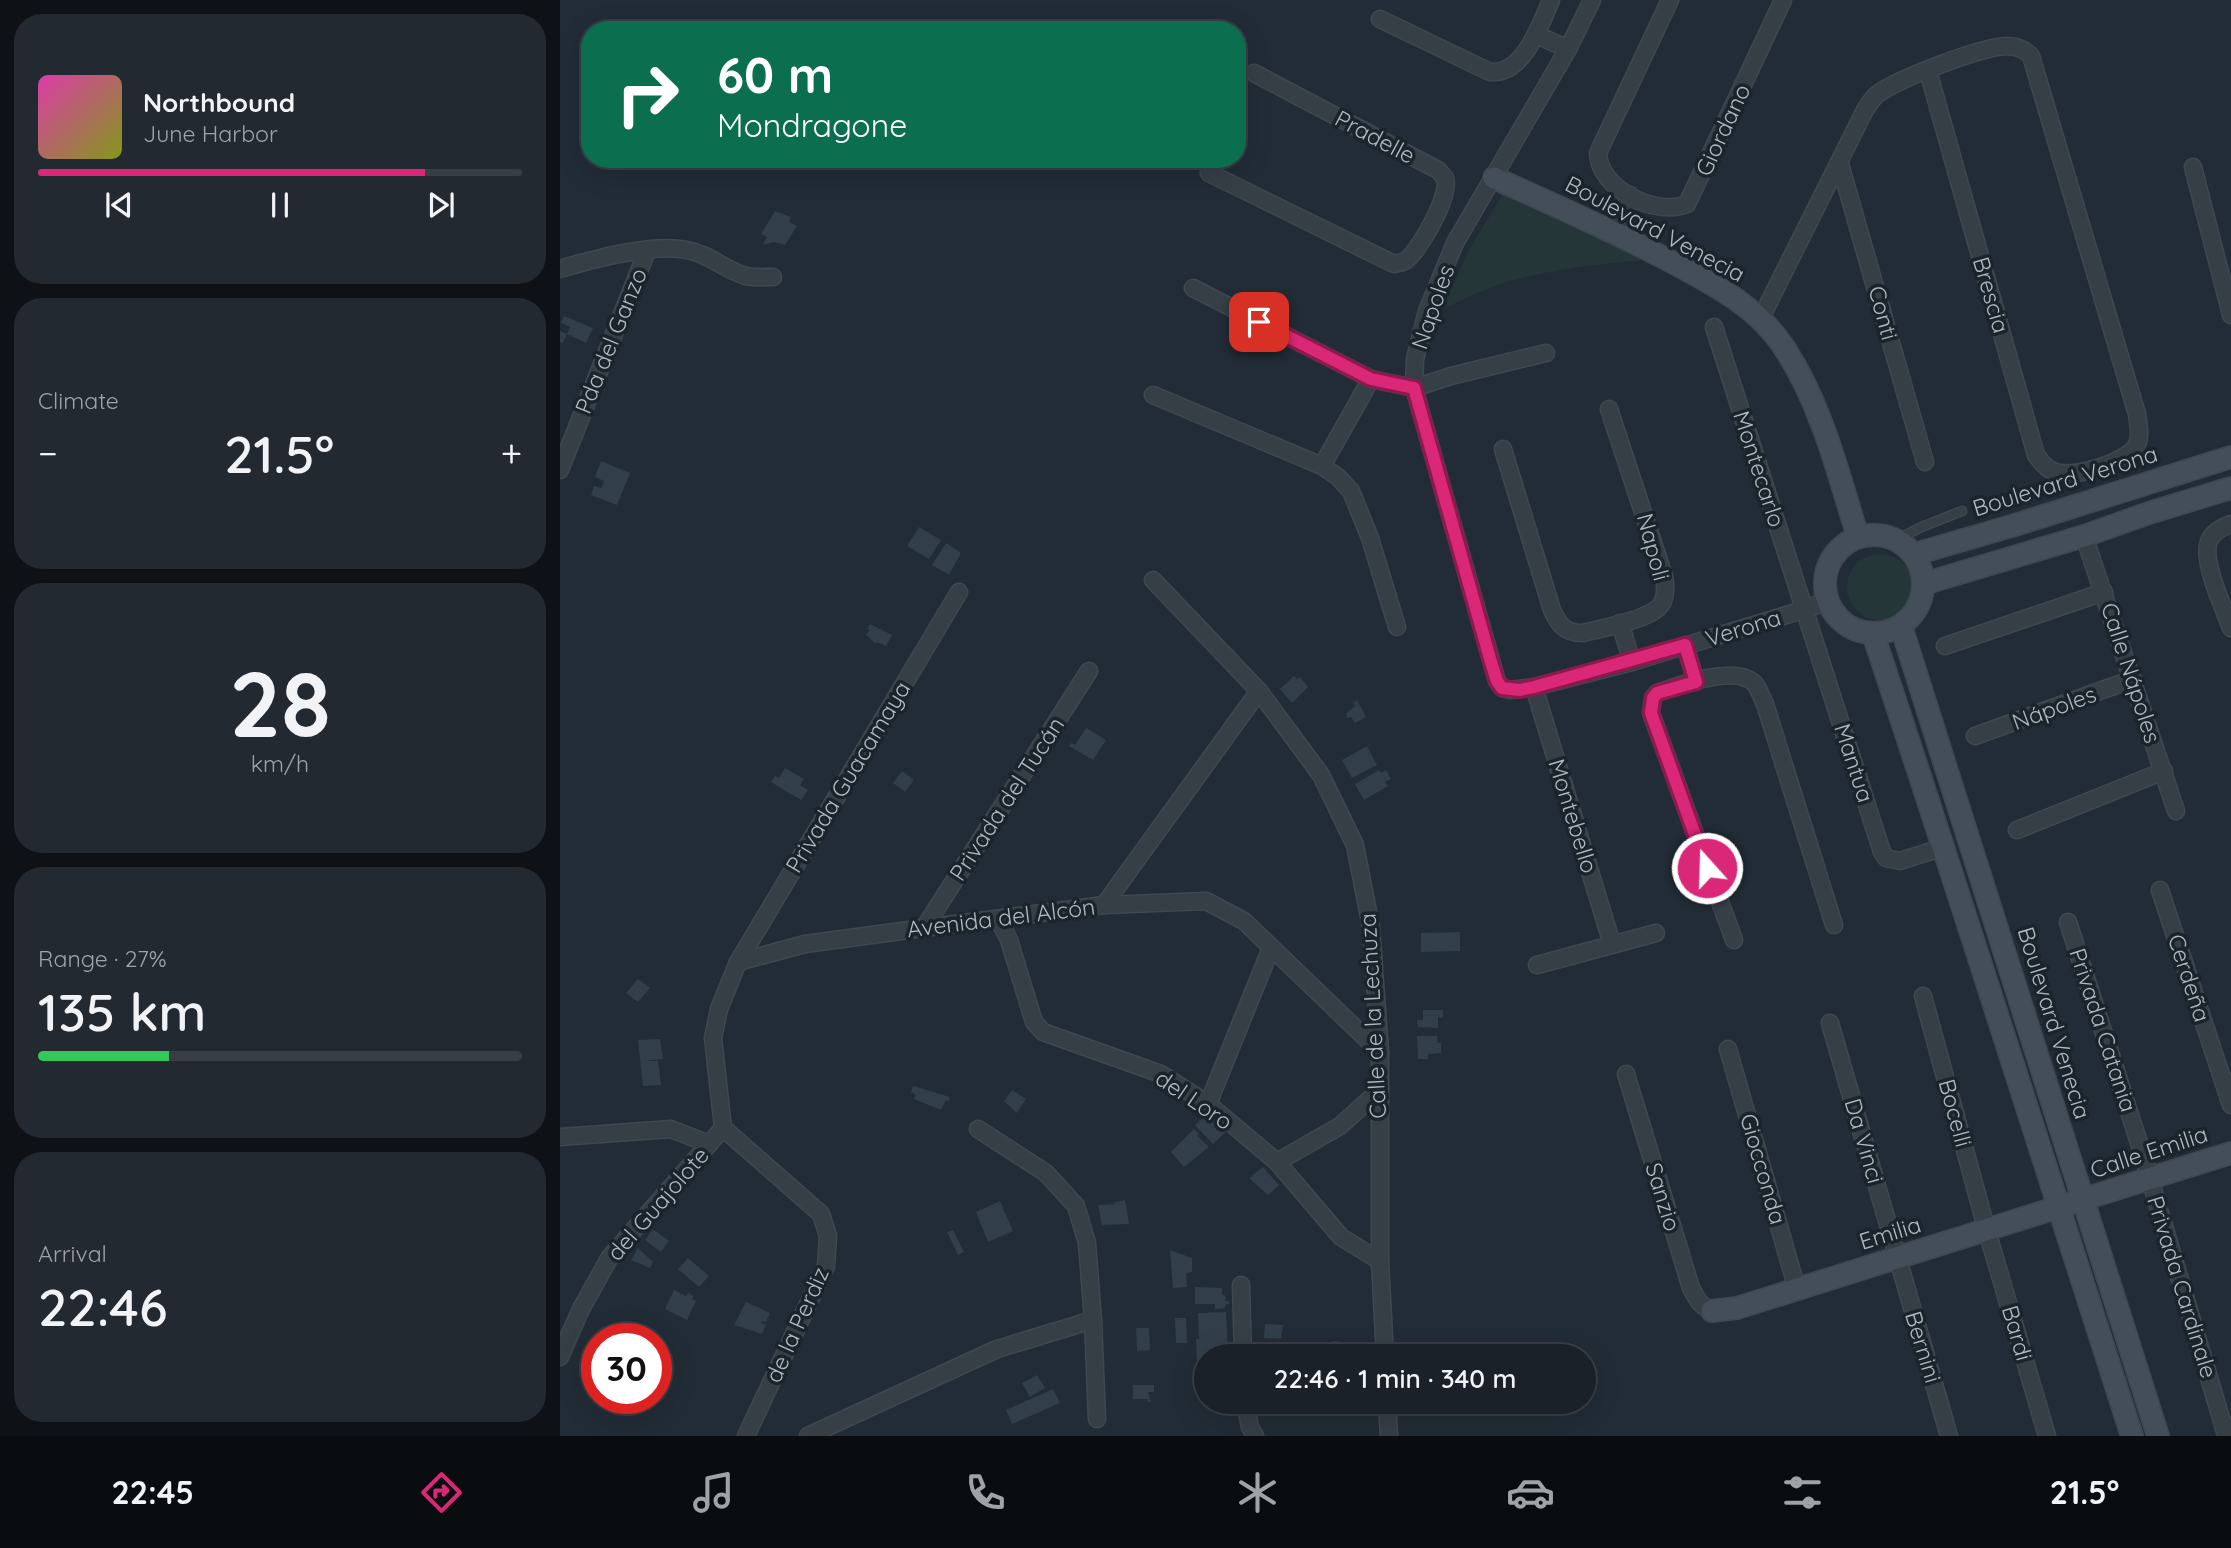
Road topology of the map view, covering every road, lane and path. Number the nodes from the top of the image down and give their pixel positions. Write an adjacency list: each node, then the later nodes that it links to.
1 (1551, 0): 6 (street)
2 (1592, 0): 7 (street, Napoles)
3 (1670, 0): 14 (street, Giordano)
4 (1783, 0): 14 (street, Giordano)
5 (1380, 19): 6 (street)
6 (1537, 35): 7 (street)
7 (1568, 50): 13 (street, Napoles)
8 (1928, 71): 10 (street); 35 (street, Brescia); 35 (street, Brescia)
9 (1254, 73): 15 (street, Pradelle)
10 (1840, 164): 24 (street); 33 (street, Conti)
11 (2193, 167): 19 (street)
12 (1209, 173): 15 (street)
13 (1494, 178): 16 (street, Boulevard Venecia); 17 (street, Napoles)
14 (1630, 195): 16 (street)
15 (1429, 229): 17 (street)
16 (1615, 232): 24 (street, Boulevard Venecia)
17 (1455, 243): 28 (street, Napoles)
18 (647, 251): 20 (street); 21 (street); 36 (street, Pda del Ganzo)
19 (2225, 263): 23 (street)
20 (560, 269)
21 (773, 277)
22 (1193, 288): 27 (street)
23 (2231, 315)
24 (1761, 318): 42 (street, Boulevard Venecia)
25 (1714, 327): 50 (street, Montecarlo)
26 (1546, 353): 28 (street)
27 (1371, 379): 28 (street); 34 (street)
28 (1414, 388): 61 (street, Napoles)
29 (1153, 395): 34 (street)
30 (1609, 409): 51 (street, Napoli)
31 (1503, 449): 51 (street, Napoli)
32 (2231, 457): 38 (street, Boulevard Verona)
33 (1924, 462)
34 (1322, 466): 53 (street)
35 (2096, 469): 38 (street)
36 (560, 470)
37 (2231, 488): 41 (street)
38 (2106, 497): 44 (street, Boulevard Verona)
39 (1962, 512): 43 (lane)
40 (2231, 524): 54 (street)
41 (2084, 536): 46 (street); 48 (street, Calle Nápoles)
42 (1858, 537): 43 (street); 49 (street)
43 (1897, 540): 44 (street)
44 (1914, 554): 46 (street)
45 (1153, 580): 64 (street, Calle de la Lechuza)
46 (1923, 584): 52 (street)
47 (959, 592): 80 (street, Privada Guacamaya)
48 (2104, 592): 57 (street); 60 (street, Calle Nápoles)
49 (1828, 601): 50 (street, Verona); 55 (street)
50 (1806, 609): 56 (street, Verona); 69 (street, Mantua)
51 (1620, 624): 58 (street)
52 (1901, 626): 55 (street); 97 (street, Boulevard Venecia)
53 (1397, 627)
54 (2231, 628)
55 (1873, 634): 69 (street)
56 (1685, 645): 58 (street, Verona); 62 (street)
57 (1945, 646)
58 (1632, 662): 63 (street, Verona)
59 (1089, 671): 75 (street, Privada del Tucán)
60 (2133, 679): 65 (street, Nápoles); 66 (street, Calle Nápoles)
61 (1497, 681): 63 (street, Verona)
62 (1696, 682): 74 (street); 77 (street)
63 (1534, 687): 78 (street, Montebello)
64 (1259, 691): 71 (street); 85 (street, Calle de la Lechuza)
65 (1975, 736)
66 (2164, 771): 67 (street, Calle Nápoles); 68 (street)
67 (2176, 811)
68 (2017, 830)
69 (1944, 847): 98 (street)
70 (2160, 890): 89 (street, Cerdeña)
71 (1104, 905): 72 (street, Avenida del Alcón); 79 (street, Avenida del Alcón)
72 (999, 919): 75 (street, Avenida del Alcón); 88 (street, del Loro)
73 (2068, 922): 96 (street, Privada Catania)
74 (1834, 925)
75 (925, 928): 80 (street, Avenida del Alcón)
76 (1656, 933): 78 (street)
77 (1734, 940)
78 (1612, 944): 81 (street)
79 (1271, 948): 85 (street, Avenida del Alcón); 88 (street)
80 (737, 962): 90 (street)
81 (1537, 965)
82 (1923, 996): 99 (street, Bocelli)
83 (1830, 1023): 100 (street, Da Vinci)
84 (1728, 1049): 103 (street, Giocconda)
85 (1380, 1052): 87 (street, Calle de la Lechuza)
86 (1626, 1074): 104 (street, Sanzio)
87 (1380, 1090): 95 (street); 101 (street, Calle de la Lechuza)
88 (1208, 1104): 95 (street, del Loro)
89 (2231, 1105)
90 (723, 1128): 93 (street, del Guajolote); 113 (street, de la Perdiz)
91 (978, 1129): 105 (street)
92 (560, 1137): 93 (street, del Guajolote)
93 (709, 1144): 108 (street, del Guajolote)
94 (2231, 1153): 96 (street, Calle Emilia)
95 (1277, 1162): 101 (street, del Loro)
96 (2149, 1178): 97 (street, Calle Emilia); 112 (street, Privada Cardinale)
97 (2082, 1200): 98 (street, Emilia); 120 (street, Boulevard Venecia)
98 (2058, 1208): 99 (street, Emilia); 119 (street)
99 (1987, 1231): 100 (street, Emilia); 118 (street, Bardi)
100 (1898, 1258): 103 (street, Emilia); 117 (street, Bernini)
101 (1380, 1261): 107 (street, Calle de la Lechuza)
102 (1241, 1285): 106 (street)
103 (1797, 1289): 104 (street, Emilia)
104 (1712, 1311)
105 (1093, 1320): 111 (street); 114 (street)
106 (1243, 1344)
107 (1384, 1344)
108 (560, 1357)
109 (1247, 1414): 115 (street)
110 (1388, 1414): 116 (street)
111 (1097, 1419)
112 (2226, 1435)
113 (746, 1436)
114 (808, 1436)
115 (1255, 1436)
116 (1389, 1436)
117 (1950, 1436)
118 (2047, 1436)
119 (2132, 1436)
120 (2158, 1436)

